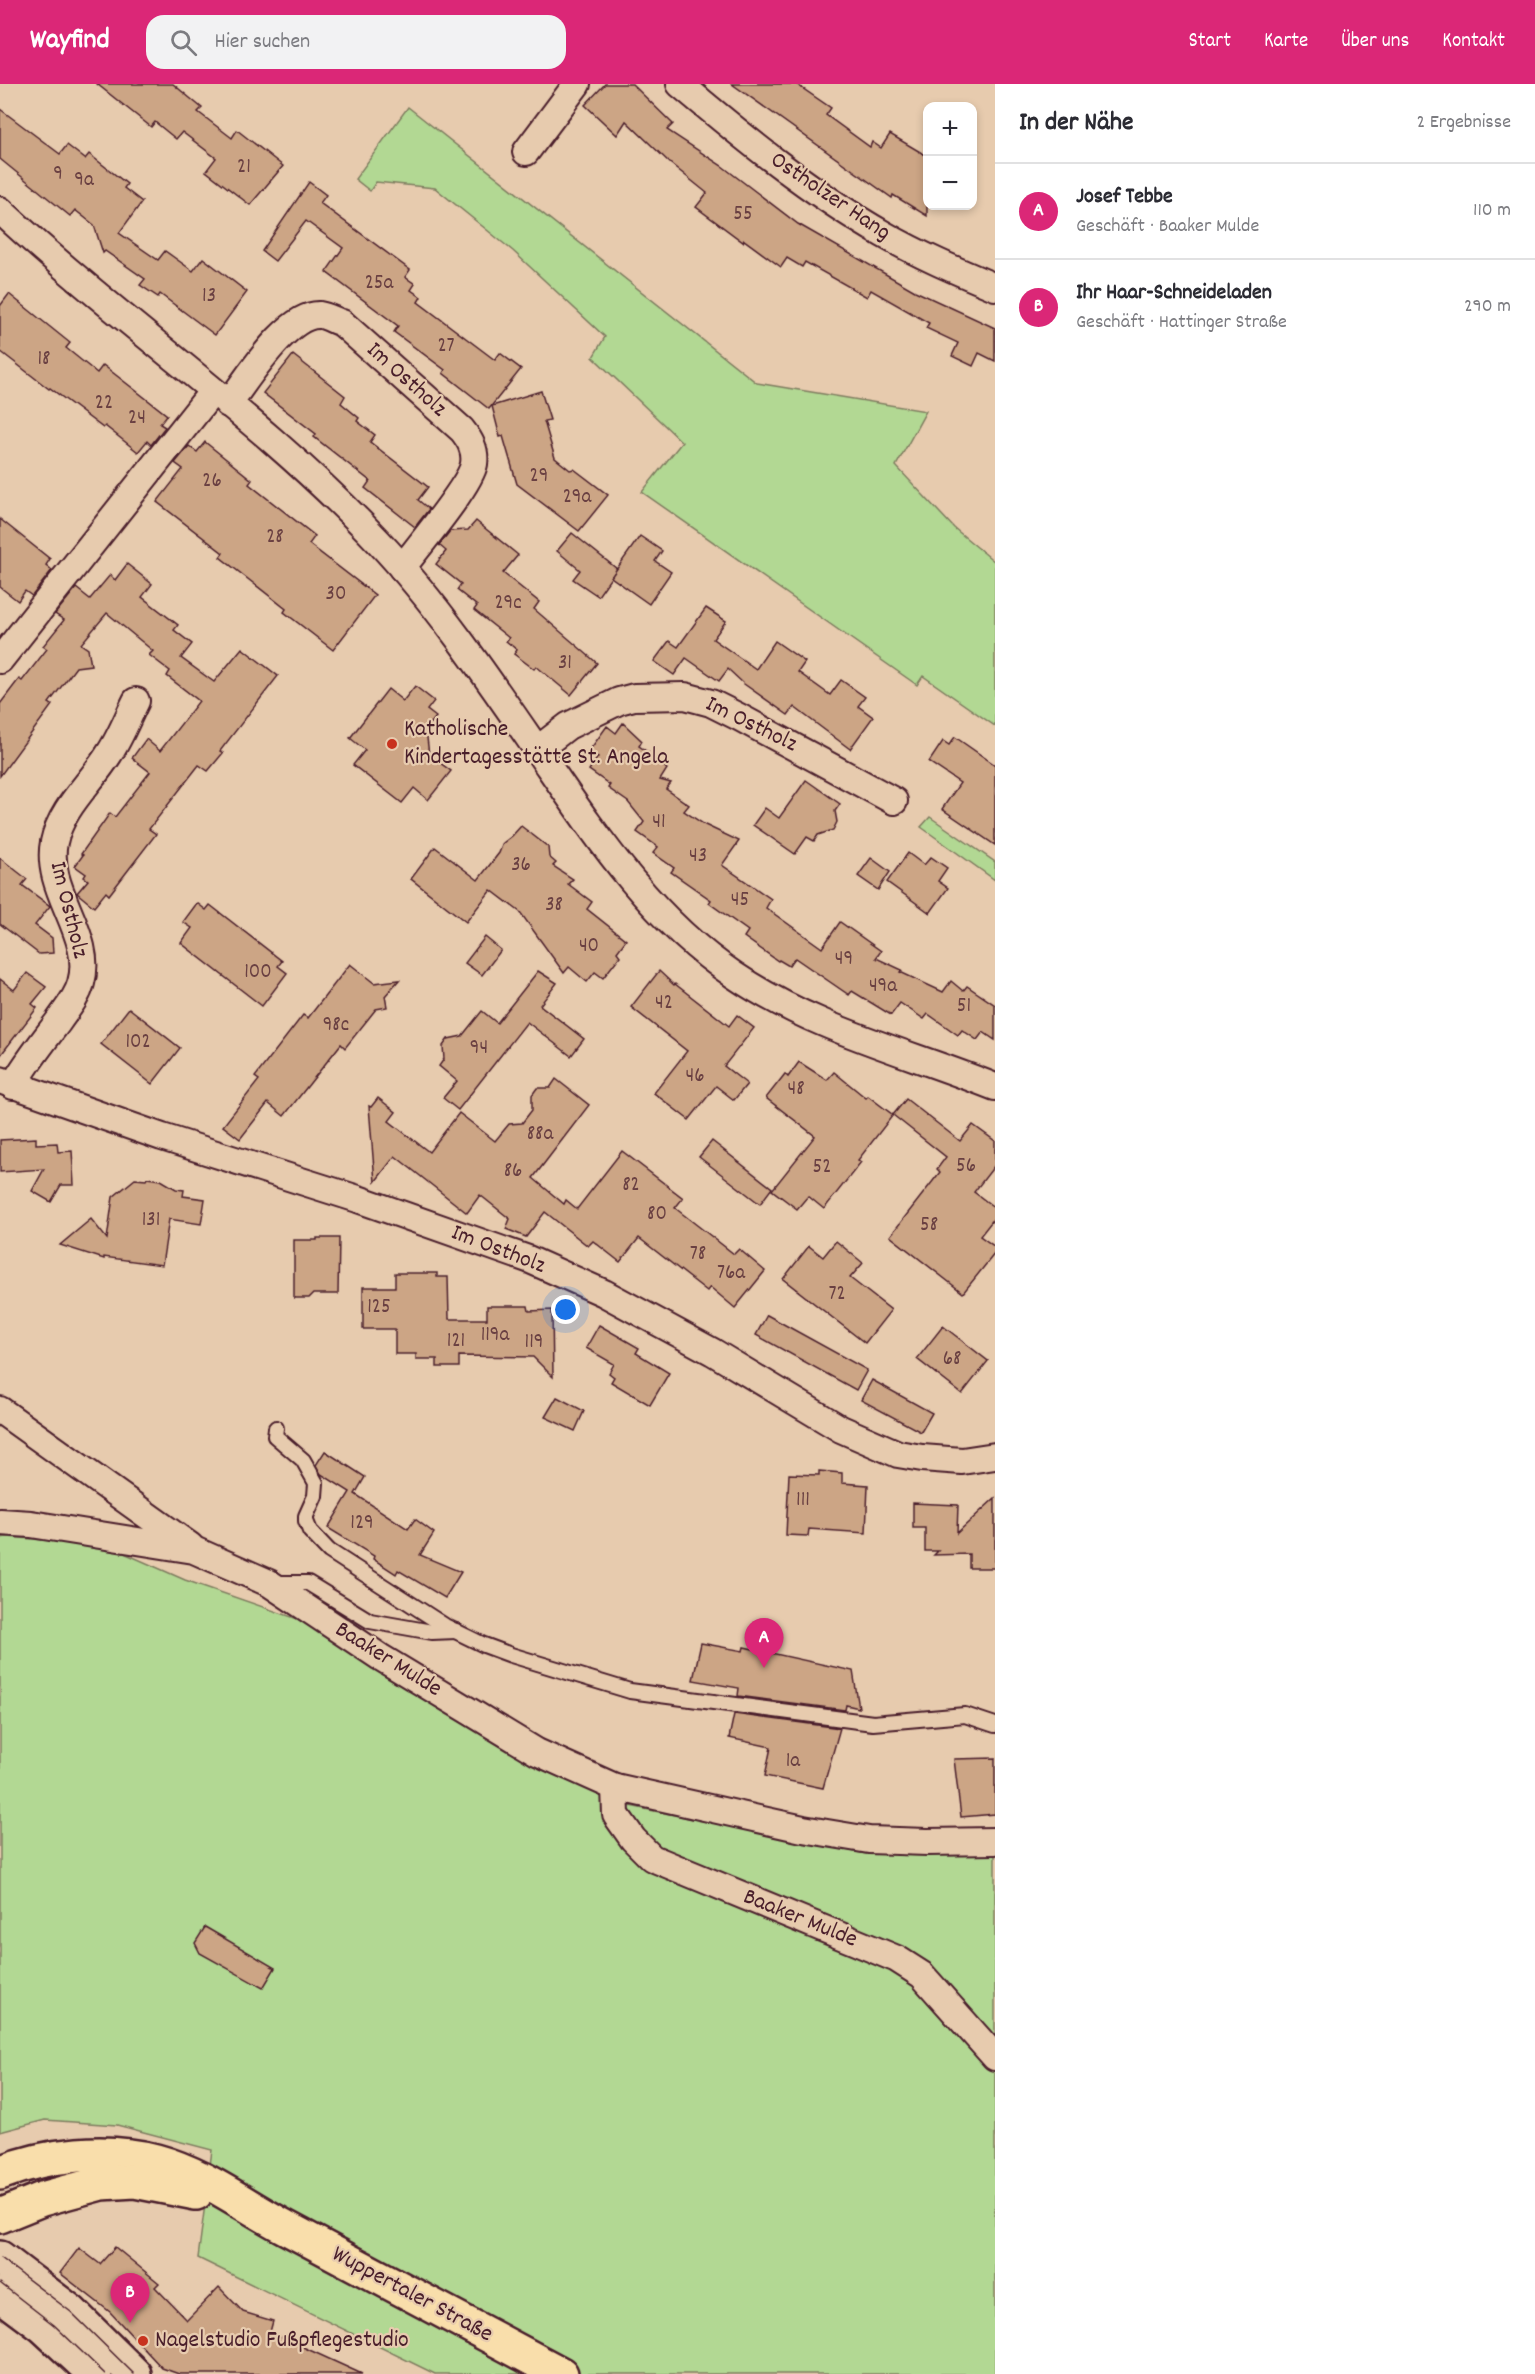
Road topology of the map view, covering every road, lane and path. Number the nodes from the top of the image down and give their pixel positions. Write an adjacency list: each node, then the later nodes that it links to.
1 (577, 84): 3 (street)
2 (680, 84): 5 (street, Ostholzer Hang)
3 (526, 152)
4 (3, 219): 6 (street)
5 (995, 286)
6 (220, 397): 7 (street); 7 (street, Im Ostholz); 8 (street, Im Ostholz)
7 (402, 568): 10 (street)
8 (0, 660)
9 (136, 701): 12 (street, Im Ostholz)
10 (537, 750): 11 (street, Im Ostholz); 13 (street)
11 (894, 801)
12 (7, 1083): 16 (street, Im Ostholz)
13 (995, 1087)
14 (0, 1410): 18 (street, Baaker Mulde)
15 (276, 1428): 20 (lane)
16 (995, 1456)
17 (0, 1522): 18 (street, Baaker Mulde)
18 (194, 1550): 19 (street, Baaker Mulde)
19 (269, 1583): 20 (lane); 22 (street, Baaker Mulde)
20 (458, 1631): 21 (lane)
21 (995, 1725)
22 (615, 1787): 23 (street, Baaker Mulde); 24 (street, Baaker Mulde)
23 (995, 1841)
24 (995, 2057)
25 (0, 2173): 27 (main road, Wuppertaler Straße)
26 (4, 2214): 27 (main road, Wuppertaler Straße)
27 (263, 2215): 32 (main road, Wuppertaler Straße)
28 (0, 2258): 31 (street)
29 (0, 2294): 30 (street)
30 (94, 2374)
31 (134, 2374)
32 (561, 2374)

